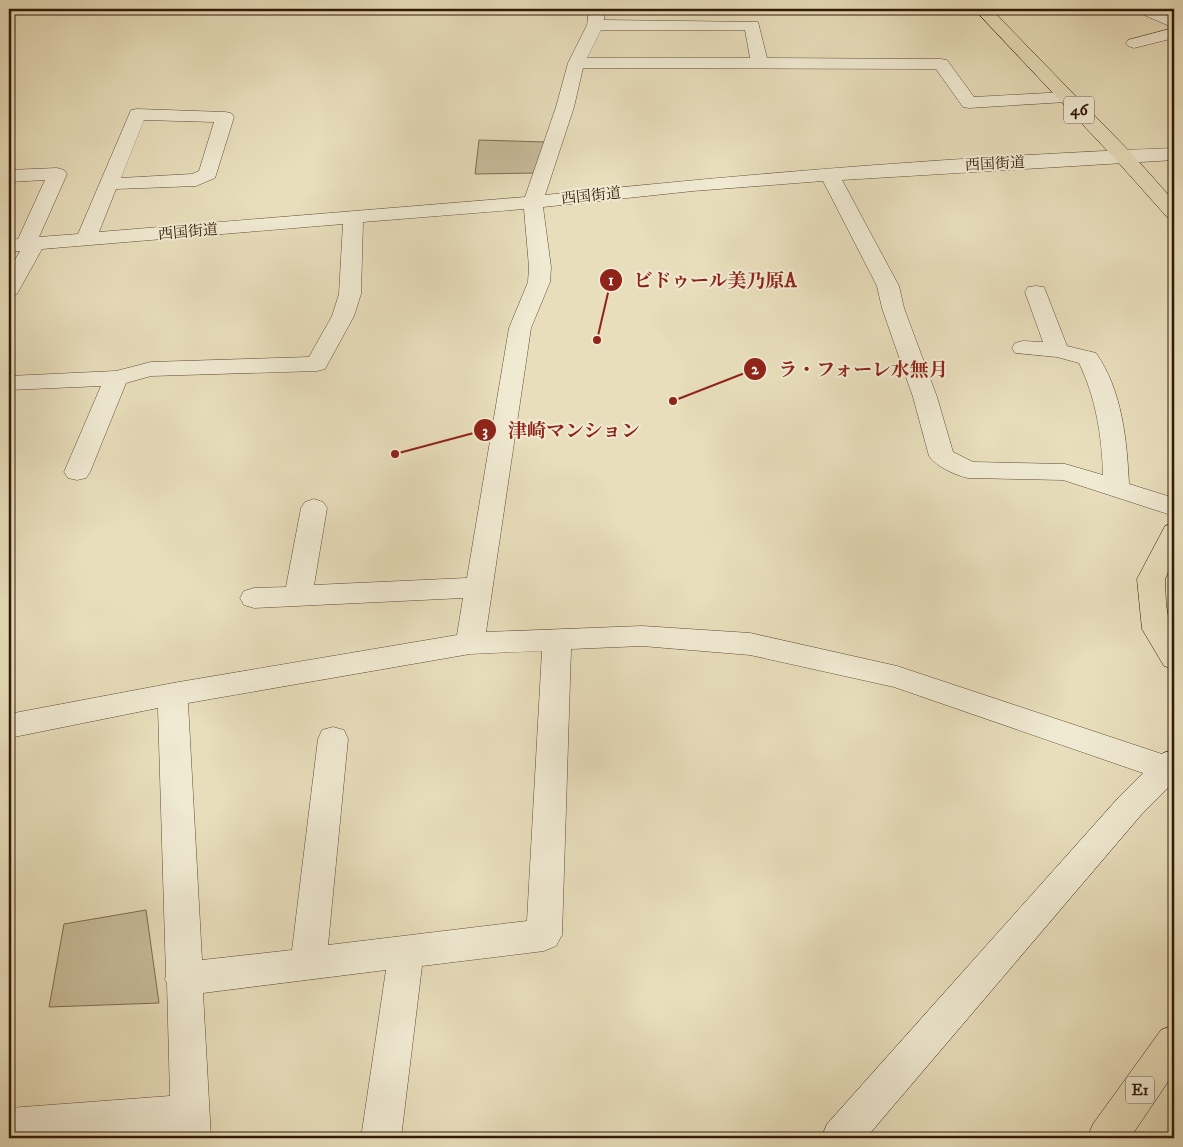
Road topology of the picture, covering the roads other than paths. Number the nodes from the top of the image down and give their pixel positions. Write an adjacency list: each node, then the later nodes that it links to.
1 (982, 9): 9 (main road, 46)
2 (1143, 9): 4 (street)
3 (596, 17): 7 (street); 8 (street)
4 (1174, 23)
5 (1174, 33): 6 (street)
6 (1134, 43)
7 (576, 63): 8 (street); 15 (street)
8 (760, 64): 9 (street)
9 (1066, 97): 11 (main road, 46)
10 (1174, 154): 11 (street, 西国街道)
11 (1124, 157): 13 (street, 西国街道); 16 (main road, 46)
12 (9, 176): 19 (street)
13 (830, 176): 15 (street, 西国街道); 27 (street)
14 (108, 184): 14 (street); 18 (street)
15 (533, 202): 17 (street, 西国街道); 31 (street)
16 (1174, 213)
17 (353, 218): 18 (street, 西国街道); 24 (street)
18 (86, 240): 19 (street, 西国街道)
19 (23, 245): 20 (street)
20 (9, 289)
21 (1036, 292): 23 (street)
22 (1023, 348): 23 (street)
23 (1057, 350): 27 (street)
24 (116, 378): 25 (street); 26 (street)
25 (9, 383)
26 (77, 472)
27 (1116, 489): 29 (street)
28 (314, 508): 32 (street)
29 (1174, 508)
30 (1174, 532): 36 (main road)
31 (479, 587): 32 (street); 35 (street)
32 (298, 595): 33 (street)
33 (254, 598)
34 (557, 639): 35 (street); 40 (street); 41 (street)
35 (470, 643): 37 (street)
36 (1174, 658)
37 (173, 694): 38 (street); 43 (street)
38 (9, 726)
39 (332, 740): 42 (street)
40 (1170, 765): 48 (street)
41 (406, 952): 42 (street); 47 (street)
42 (308, 964): 43 (street)
43 (183, 979): 45 (street)
44 (1174, 1042): 49 (main road, E1)
45 (191, 1126): 46 (street)
46 (9, 1127)
47 (381, 1138)
48 (841, 1138)
49 (1107, 1138)

